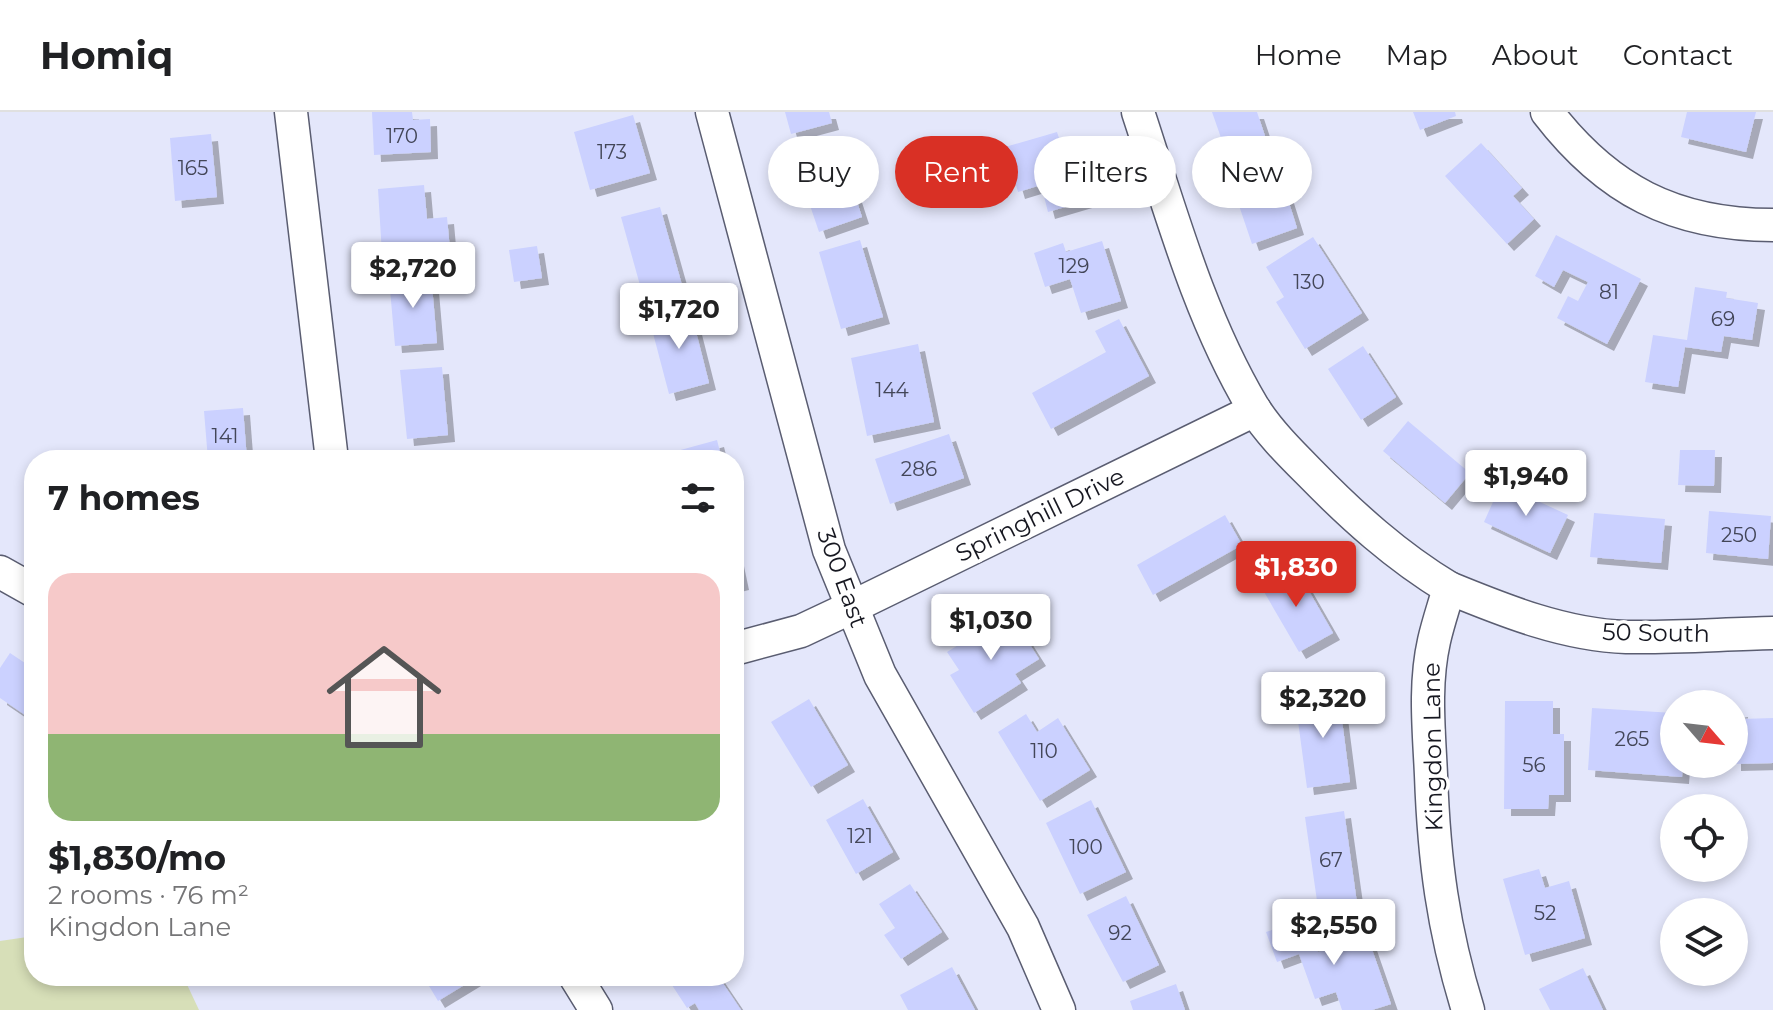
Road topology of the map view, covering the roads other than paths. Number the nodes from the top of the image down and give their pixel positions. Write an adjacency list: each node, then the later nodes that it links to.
1 (291, 112): 7 (street)
2 (712, 112): 11 (street, 300 East)
3 (1138, 112): 6 (street)
4 (1547, 112): 5 (street)
5 (1773, 225)
6 (1255, 410): 10 (street); 11 (street, Springhill Drive)
7 (331, 450)
8 (0, 572): 9 (street)
9 (24, 585)
10 (1449, 588): 12 (street, 50 South); 17 (street, Kingdon Lane)
11 (852, 607): 13 (street, Springhill Drive); 16 (street, 300 East)
12 (1773, 633)
13 (744, 646)
14 (581, 986): 15 (street)
15 (596, 1010)
16 (1059, 1010)
17 (1468, 1010)

